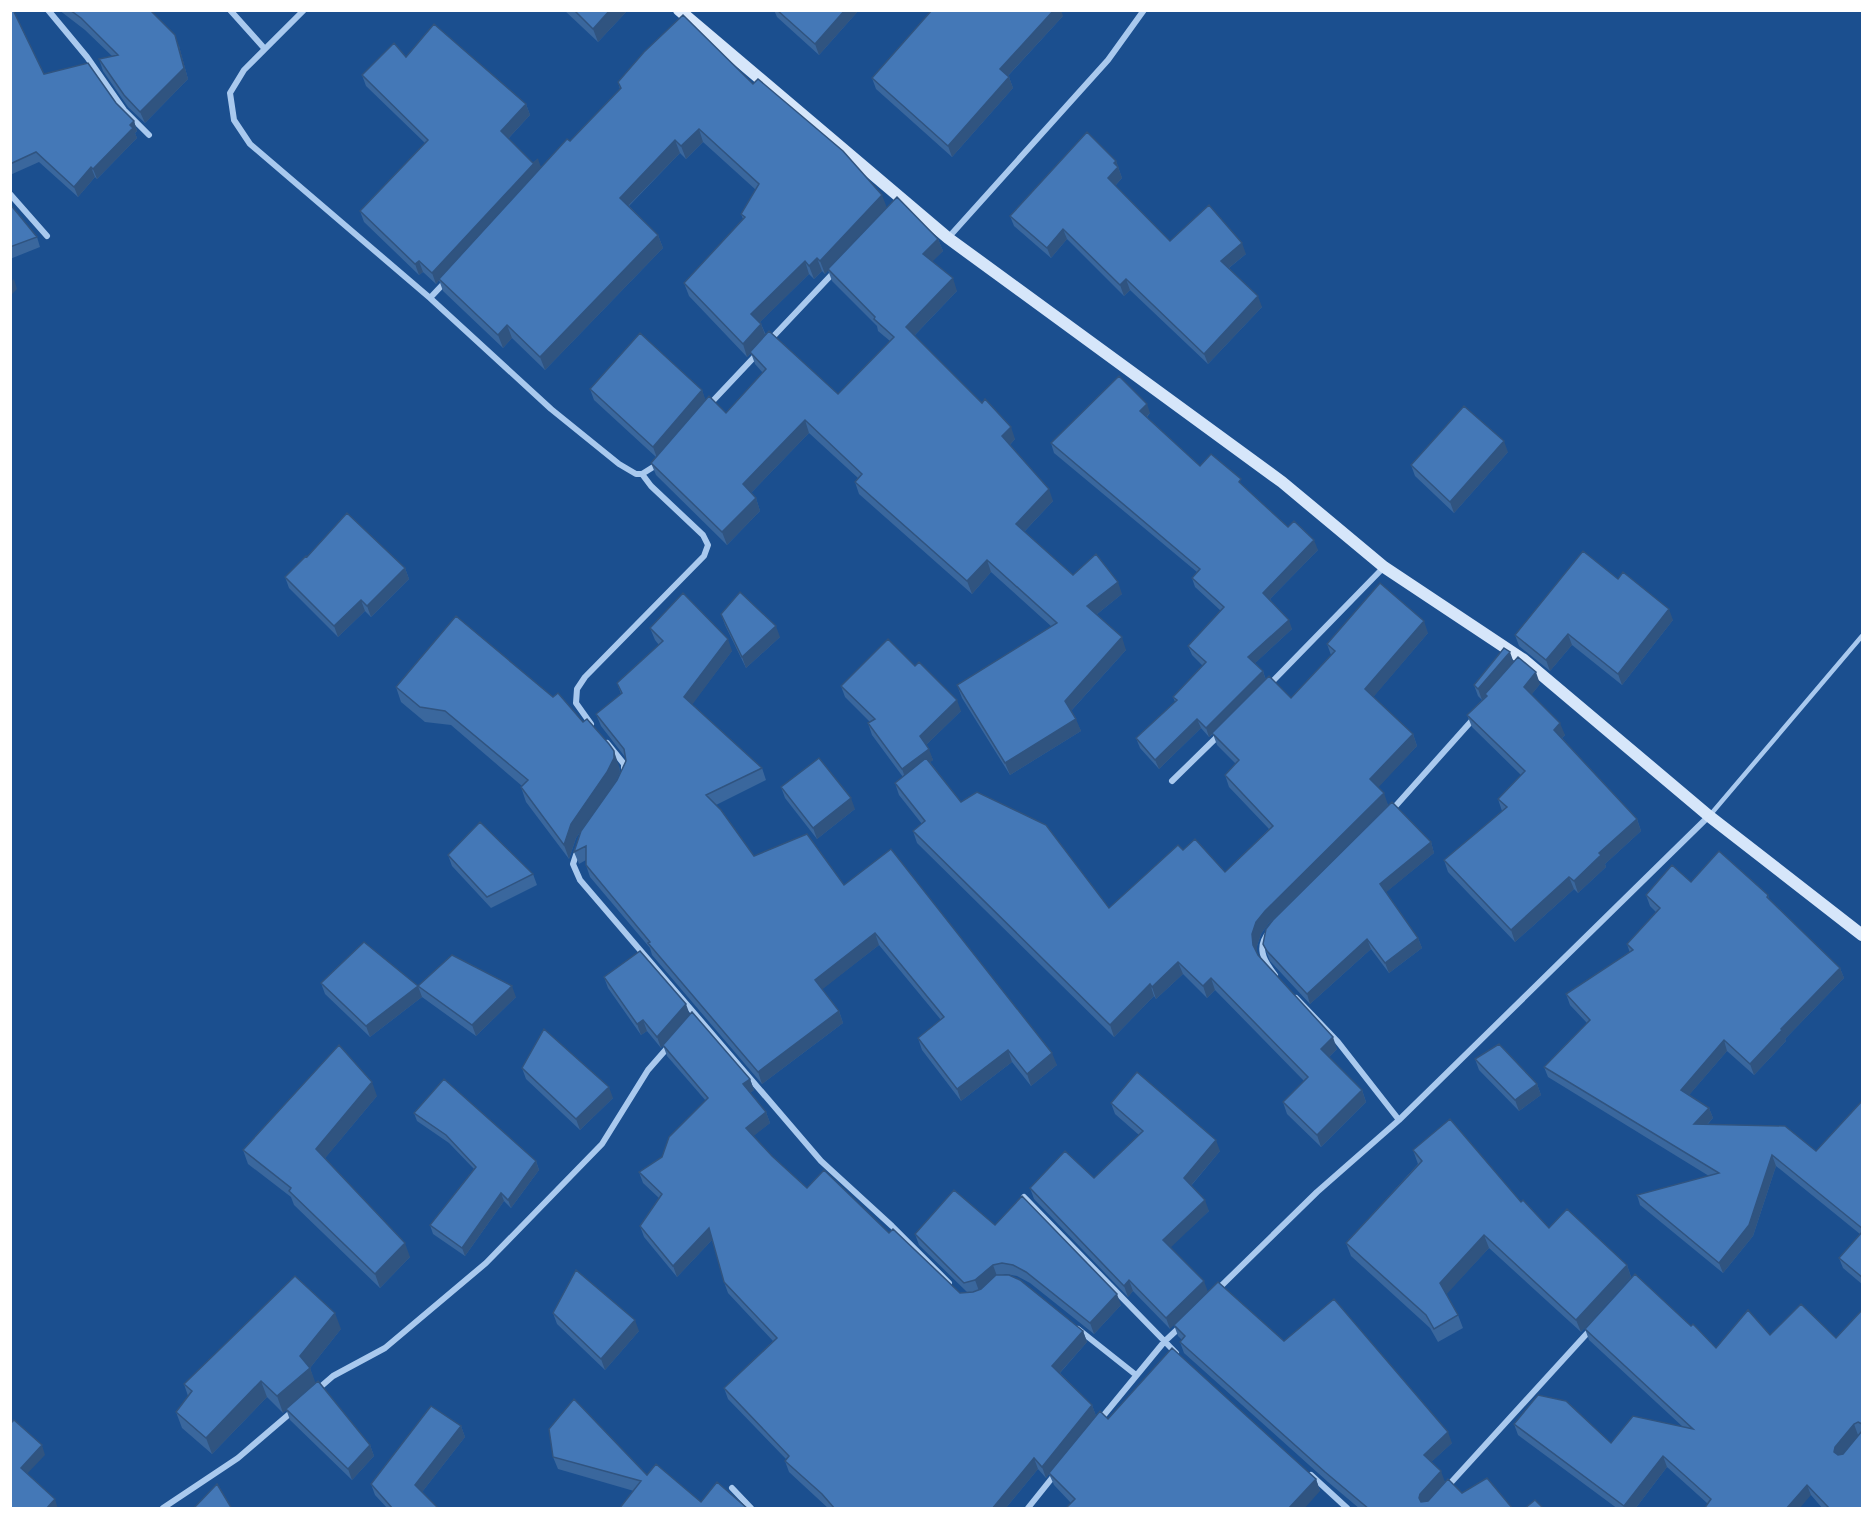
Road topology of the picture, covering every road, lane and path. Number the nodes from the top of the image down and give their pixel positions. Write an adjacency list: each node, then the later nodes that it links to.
1 (48, 10): 7 (street)
2 (230, 10): 6 (street)
3 (304, 10): 6 (street)
4 (1144, 10): 10 (street)
5 (681, 17): 10 (street)
6 (264, 48): 13 (street)
7 (149, 135)
8 (10, 194): 9 (street)
9 (47, 236)
10 (948, 238): 17 (street)
11 (838, 268): 14 (street)
12 (454, 273): 13 (street)
13 (430, 298): 16 (street)
14 (701, 414)
15 (667, 456): 16 (street)
16 (642, 474): 21 (street)
17 (1384, 567): 19 (street); 27 (street)
18 (1863, 636): 27 (lane)
19 (1261, 693)
20 (1480, 710): 26 (street)
21 (597, 731)
22 (1221, 734): 25 (street)
23 (604, 739): 24 (street)
24 (623, 780)
25 (1173, 781)
26 (1386, 816)
27 (1709, 816): 30 (street); 36 (street)
28 (581, 841): 33 (street)
29 (1273, 927): 31 (street)
30 (1863, 935)
31 (1283, 984)
32 (1291, 992): 36 (street)
33 (696, 1016): 34 (street); 38 (street)
34 (689, 1023)
35 (675, 1039): 46 (street)
36 (1399, 1120): 39 (street)
37 (1024, 1197): 43 (street)
38 (954, 1287)
39 (1215, 1292)
40 (1190, 1317): 43 (street)
41 (1068, 1322): 45 (street)
42 (1596, 1324): 52 (street)
43 (1164, 1342): 44 (street); 45 (street)
44 (1182, 1358)
45 (1137, 1375): 48 (street)
46 (315, 1391)
47 (298, 1406): 53 (street)
48 (1093, 1428)
49 (1060, 1468): 55 (street)
50 (1304, 1469): 56 (street)
51 (732, 1488): 54 (street)
52 (1444, 1491)
53 (163, 1509)
54 (751, 1509)
55 (1028, 1509)
56 (1347, 1509)

